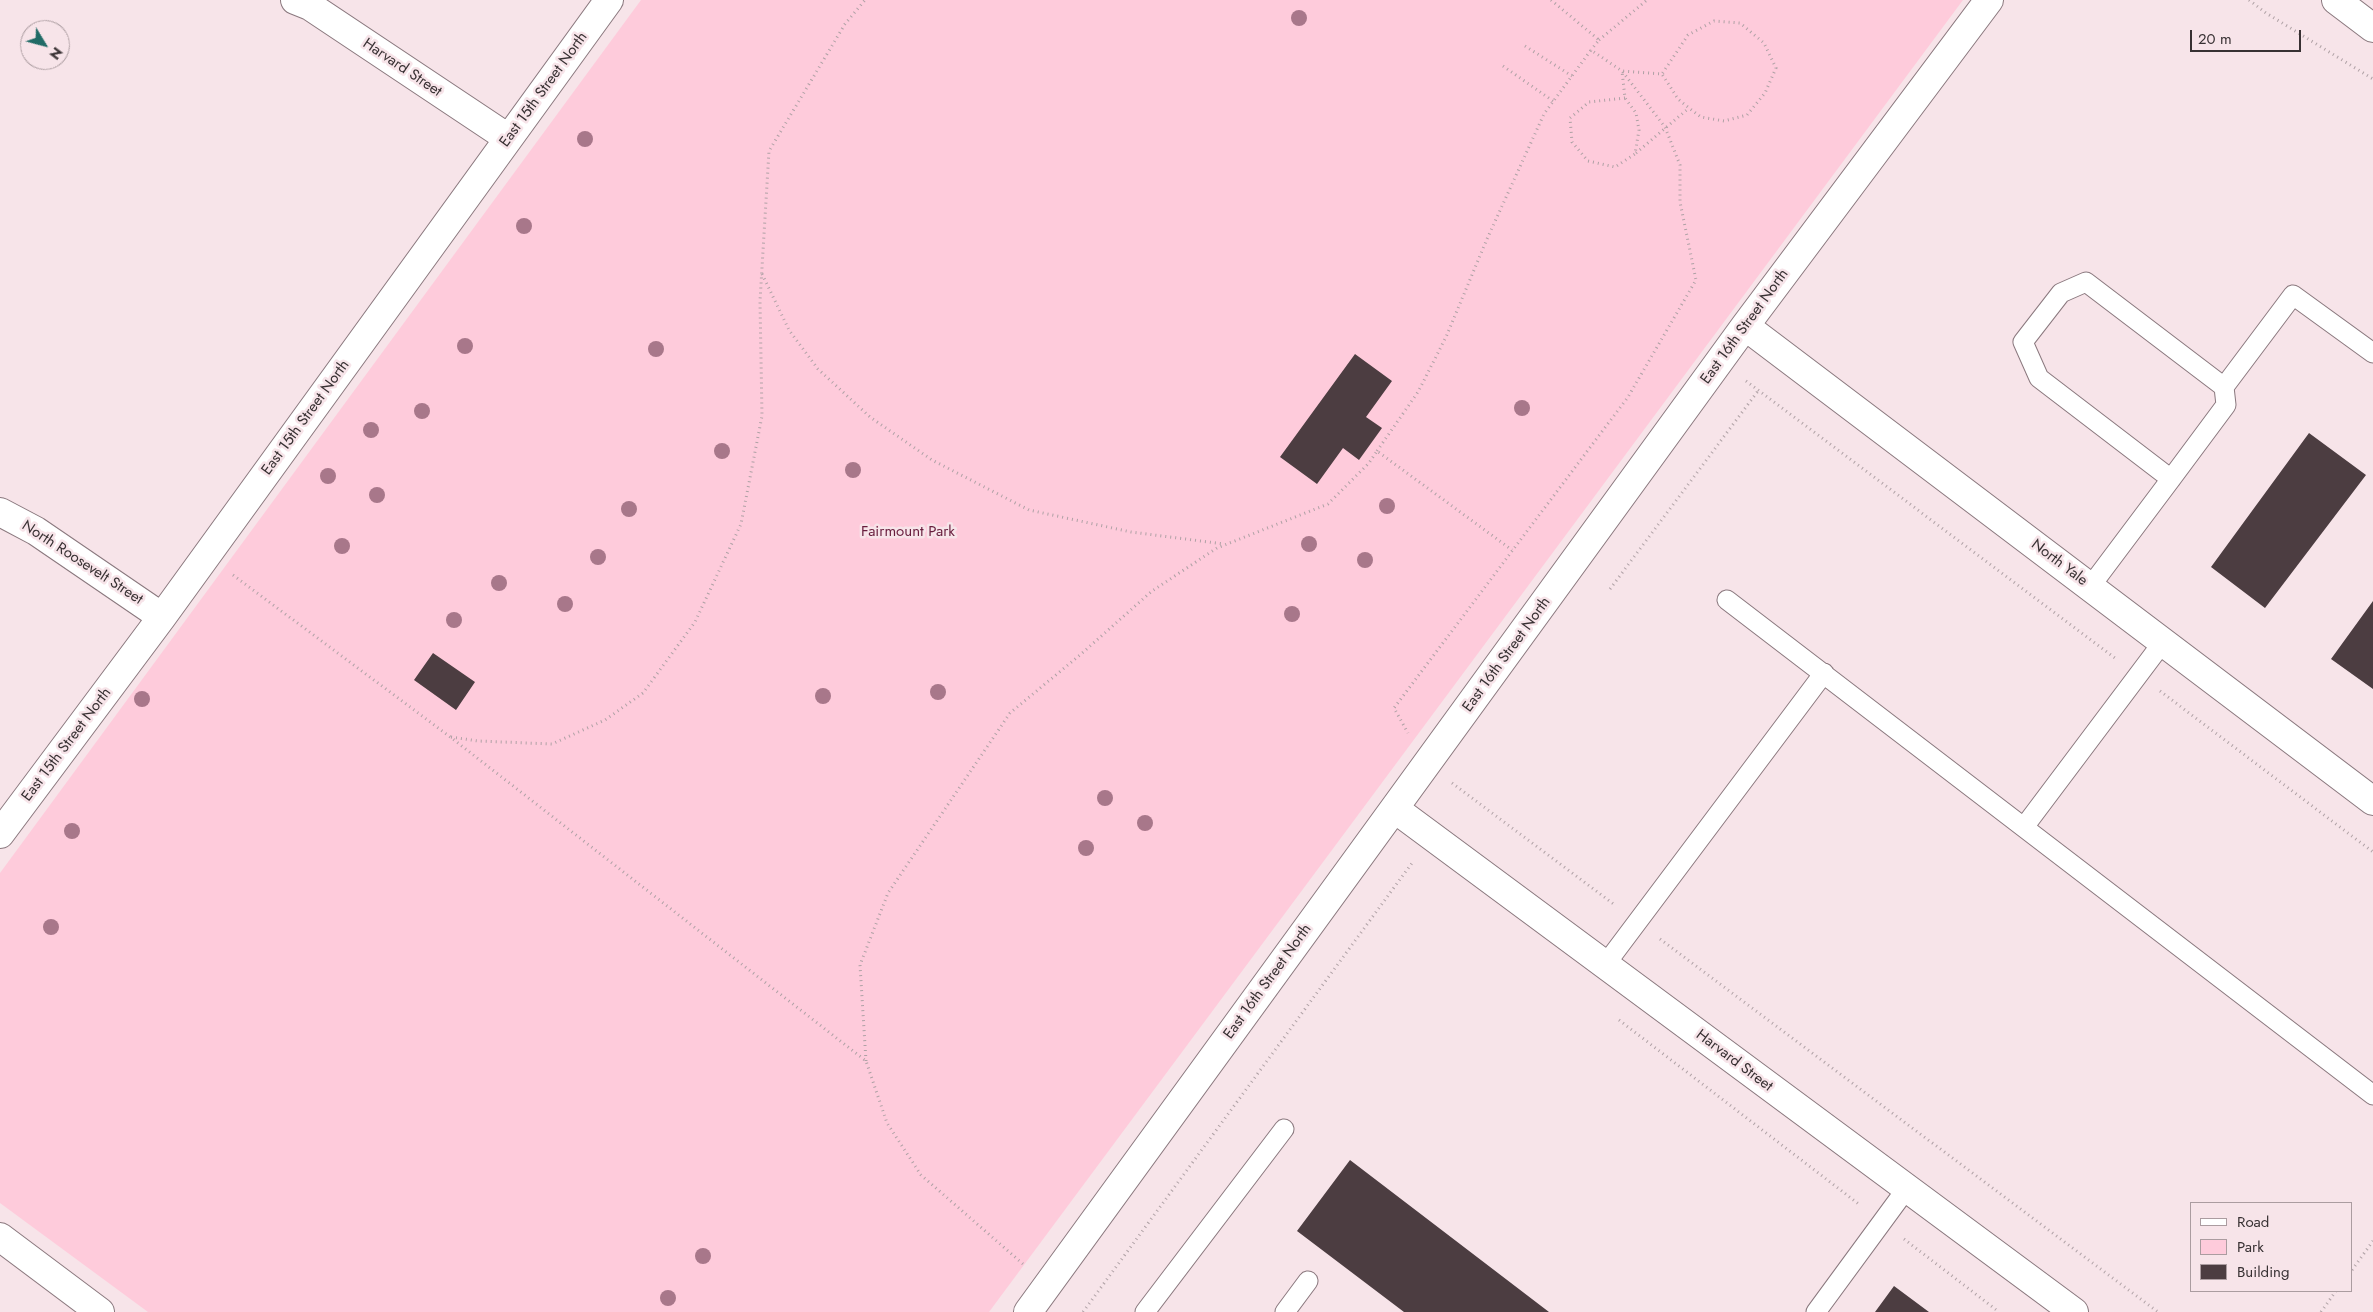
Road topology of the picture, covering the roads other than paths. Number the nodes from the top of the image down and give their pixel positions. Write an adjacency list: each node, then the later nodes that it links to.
1 (295, 0): 6 (street, Harvard Street)
2 (609, 0): 6 (street, East 15th Street North)
3 (1989, 0): 7 (street, East 16th Street North)
4 (2336, 0): 5 (street)
5 (2373, 28)
6 (508, 138): 14 (street, East 15th Street North)
7 (1745, 326): 12 (street, North Yale); 18 (street, East 16th Street North)
8 (2373, 353): 9 (lane)
9 (2224, 387): 10 (lane); 10 (lane)
10 (2171, 479): 12 (lane)
11 (0, 512): 14 (street, North Roosevelt Street)
12 (2090, 587): 15 (street, North Yale)
13 (1728, 600): 16 (lane)
14 (162, 617): 20 (street, East 15th Street North)
15 (2163, 642): 17 (street, North Yale); 19 (lane)
16 (1824, 673): 19 (lane); 21 (lane)
17 (2373, 801)
18 (1394, 809): 21 (street, Harvard Street); 28 (street, East 16th Street North)
19 (2024, 827): 22 (lane)
20 (0, 834)
21 (1605, 965): 24 (street, Harvard Street)
22 (2373, 1094)
23 (1284, 1129): 29 (lane)
24 (1907, 1188): 31 (lane); 32 (street, Harvard Street)
25 (0, 1237): 27 (street)
26 (1308, 1281): 30 (lane)
27 (100, 1312)
28 (1028, 1312)
29 (1145, 1312)
30 (1284, 1312)
31 (1816, 1312)
32 (2074, 1312)

